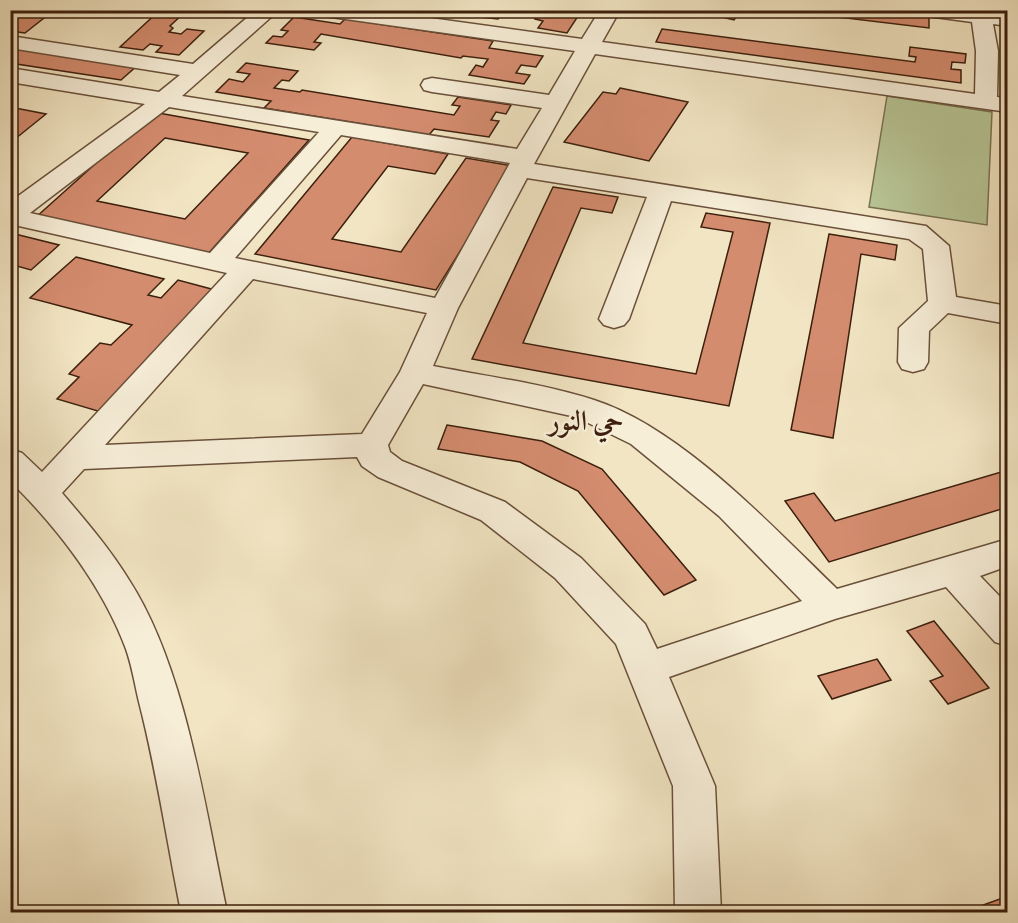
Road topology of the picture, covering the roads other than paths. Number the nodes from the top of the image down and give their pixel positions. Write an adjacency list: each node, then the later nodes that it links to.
1 (269, 10): 9 (street)
2 (324, 10): 8 (street)
3 (610, 10): 8 (street)
4 (927, 10): 5 (street)
5 (980, 14): 6 (street); 13 (street)
6 (1008, 20)
7 (10, 42): 9 (street)
8 (589, 48): 13 (street); 14 (street)
9 (198, 71): 12 (street)
10 (10, 75): 12 (street)
11 (432, 84): 14 (street)
12 (164, 100): 16 (street); 19 (street)
13 (986, 102): 15 (street)
14 (556, 103): 17 (street)
15 (1008, 105)
16 (334, 128): 17 (street); 20 (street)
17 (521, 164): 18 (street); 22 (street)
18 (662, 192): 21 (street); 24 (street)
19 (10, 216): 20 (street)
20 (231, 266): 22 (street); 28 (street)
21 (942, 303): 23 (street); 25 (street)
22 (444, 308): 26 (street)
23 (1008, 315)
24 (614, 319)
25 (913, 362)
26 (416, 372): 27 (street); 33 (street)
27 (372, 444): 28 (street); 35 (street)
28 (74, 458): 30 (street)
29 (10, 461): 30 (street)
30 (43, 493): 36 (street)
31 (1008, 552): 32 (street)
32 (953, 571): 33 (street); 34 (street)
33 (830, 606): 35 (street)
34 (1008, 631)
35 (646, 669): 37 (street)
36 (204, 912)
37 (698, 912)

